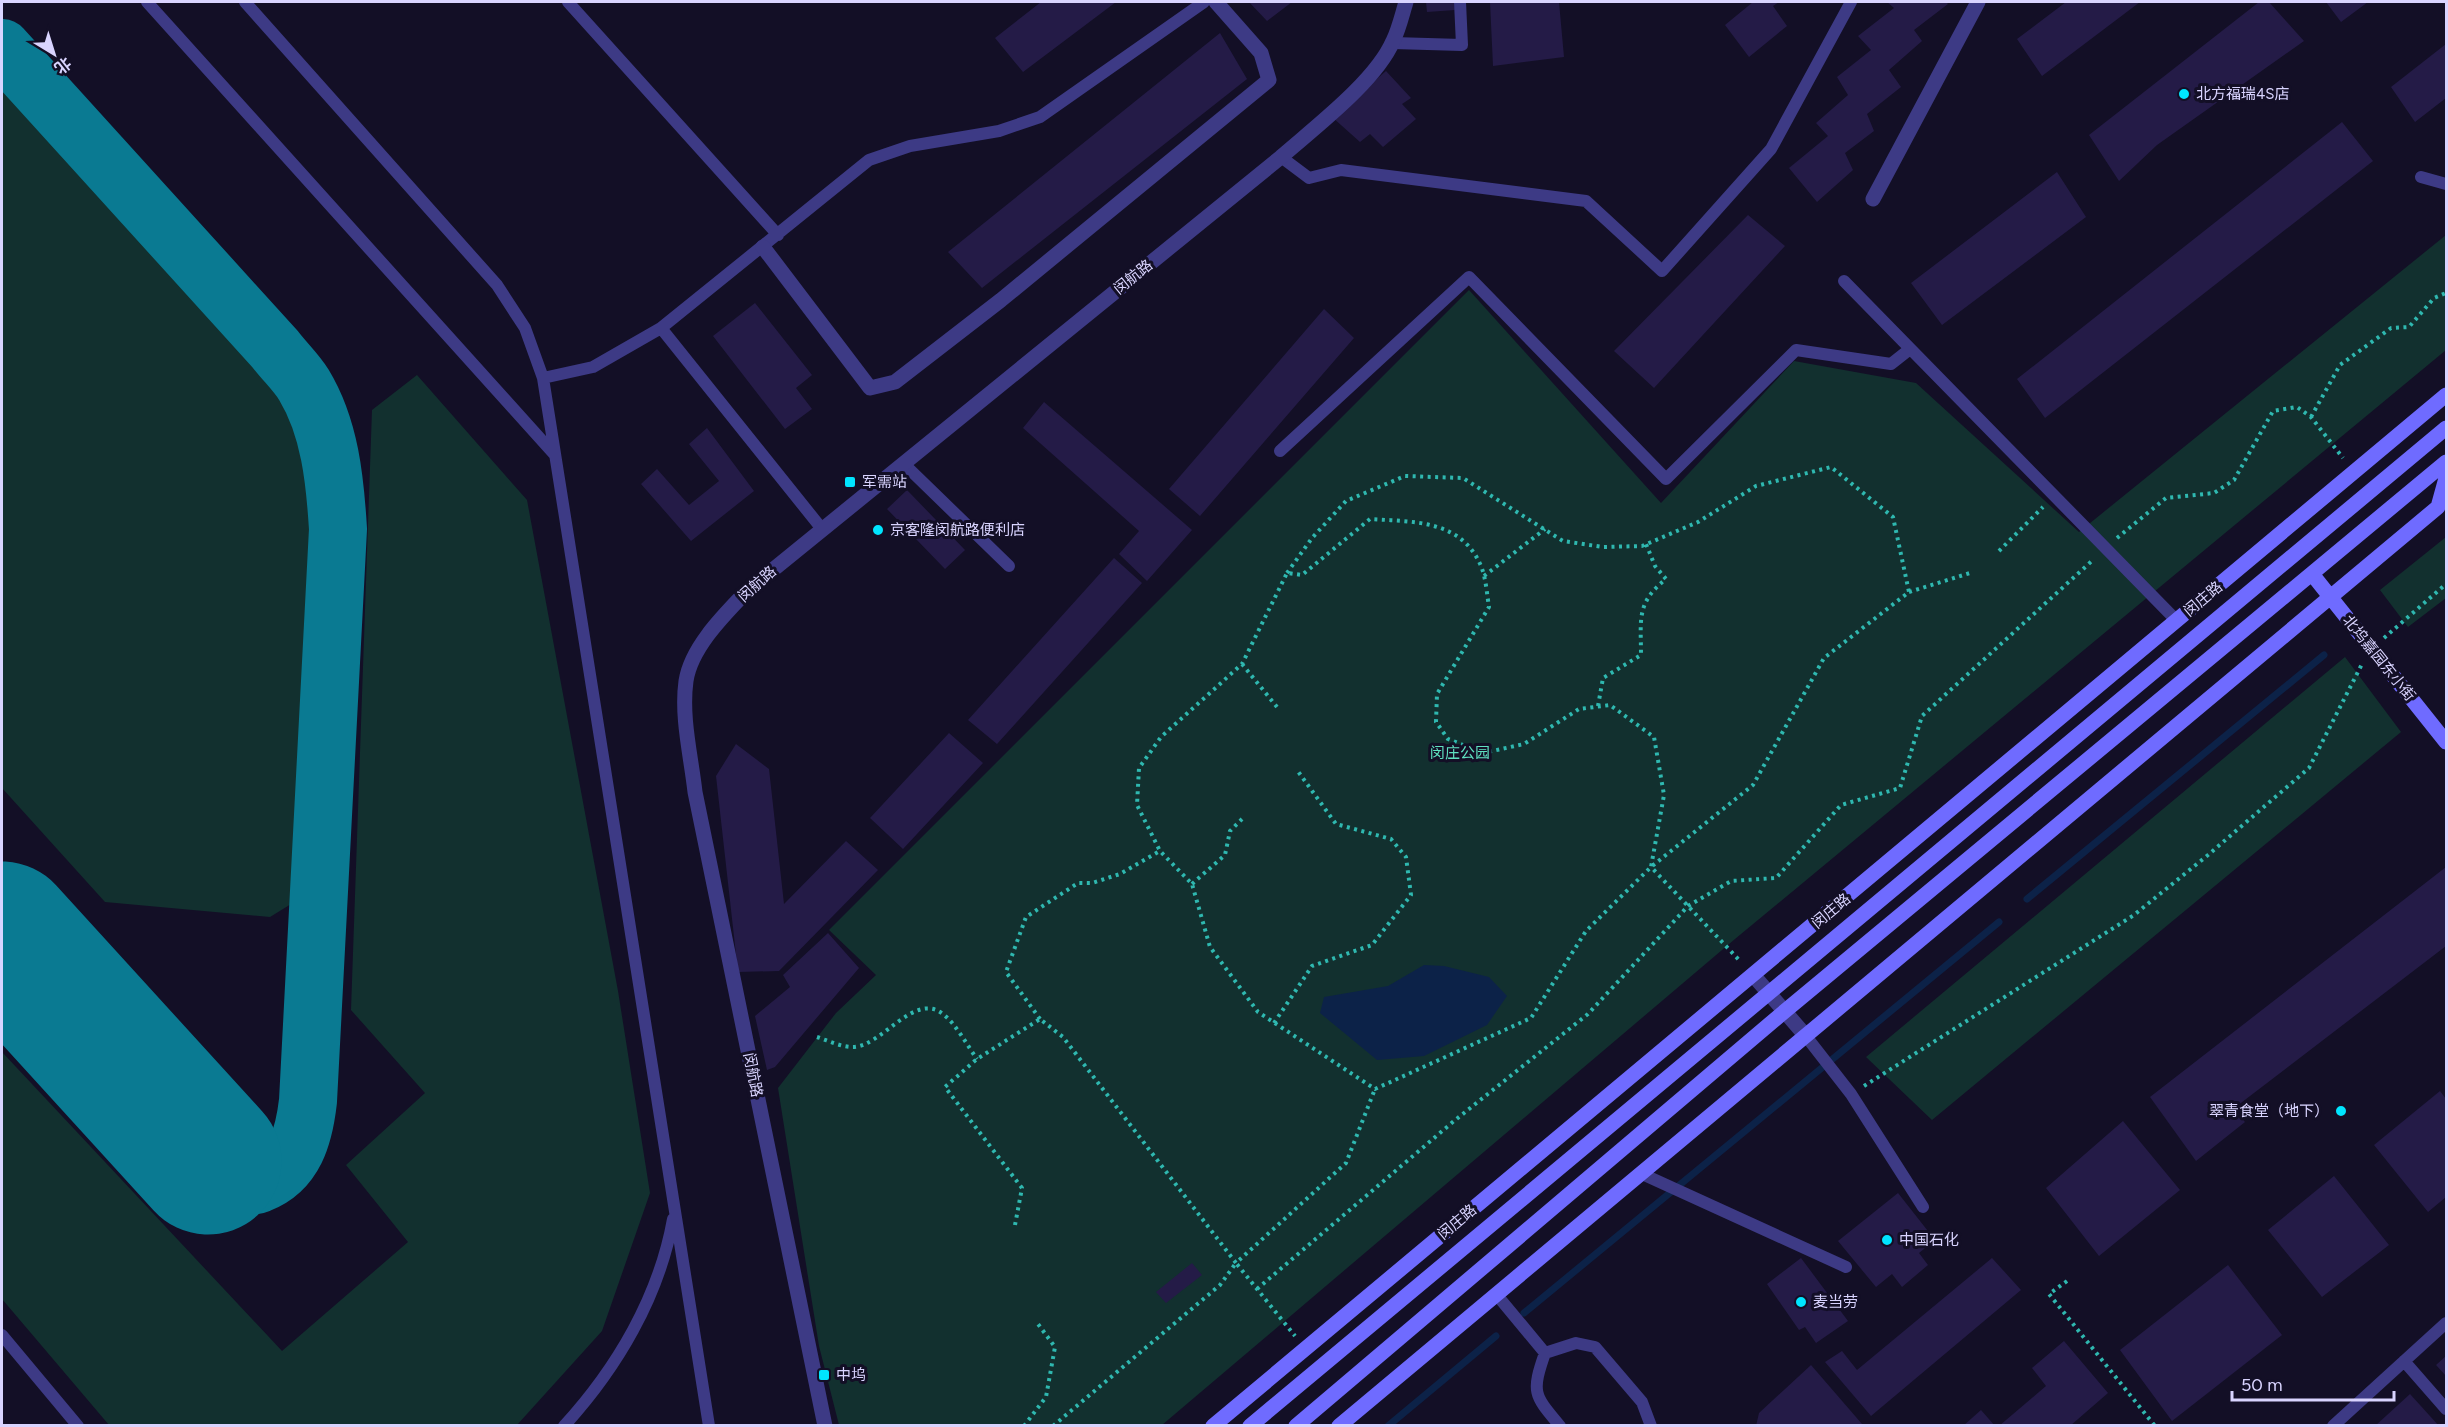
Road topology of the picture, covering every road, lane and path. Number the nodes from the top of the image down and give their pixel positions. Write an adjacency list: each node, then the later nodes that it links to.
1 (147, 2): 26 (lane)
2 (245, 2): 21 (lane)
3 (568, 2): 15 (lane)
4 (1204, 2): 15 (lane)
5 (1216, 2): 16 (street)
6 (1406, 2): 10 (street, 闵航路)
7 (1460, 2): 10 (lane)
8 (1851, 2): 11 (lane)
9 (1978, 2): 14 (street)
10 (1393, 43): 11 (street, 闵航路)
11 (1281, 157): 28 (street, 闵航路)
12 (2421, 177): 13 (lane)
13 (2446, 184)
14 (1873, 199)
15 (778, 235): 16 (lane)
16 (763, 247): 19 (lane)
17 (1844, 281): 20 (lane)
18 (2446, 293): 23 (path)
19 (662, 328): 21 (lane); 32 (lane)
20 (1910, 349): 25 (lane); 31 (lane)
21 (543, 378): 26 (lane)
22 (2446, 395): 45 (street, 闵庄路)
23 (2311, 417): 29 (path); 35 (path)
24 (2446, 428): 58 (street, 闵庄路)
25 (1280, 451)
26 (556, 455): 69 (lane)
27 (2446, 462): 40 (street)
28 (904, 464): 32 (street, 闵航路); 37 (lane)
29 (2336, 465)
30 (2446, 478): 44 (street)
31 (2055, 496): 35 (lane); 36 (path)
32 (822, 529): 86 (street, 闵航路)
33 (1545, 529): 34 (path); 38 (path); 41 (path)
34 (1646, 544): 43 (path); 49 (path)
35 (2106, 548): 45 (lane); 56 (path)
36 (1999, 551)
37 (1009, 566)
38 (1287, 573): 41 (path); 47 (path)
39 (1970, 573): 43 (path)
40 (2312, 574): 44 (street, 北坞嘉园东小街); 59 (street)
41 (1483, 577): 49 (path)
42 (2446, 584): 46 (path)
43 (1909, 592): 54 (path)
44 (2330, 597): 46 (street, 北坞嘉园东小街); 62 (street)
45 (2177, 621): 57 (street, 闵庄路)
46 (2371, 648): 50 (street, 北坞嘉园东小街); 66 (path)
47 (1242, 664): 48 (path); 53 (path)
48 (1277, 706)
49 (1598, 706): 54 (path)
50 (2446, 742)
51 (1297, 770): 61 (path)
52 (1242, 819): 55 (path)
53 (1160, 851): 55 (path); 60 (path)
54 (1652, 867): 56 (path); 65 (path)
55 (1192, 884): 61 (path)
56 (1688, 906): 57 (path); 74 (path)
57 (1754, 976): 58 (street); 79 (street, 闵庄路)
58 (1770, 994): 59 (street); 90 (street, 闵庄路)
59 (1785, 1011): 62 (street); 91 (street)
60 (1040, 1019): 64 (path); 71 (path)
61 (1274, 1023): 65 (path)
62 (1805, 1035): 66 (lane); 67 (street)
63 (818, 1037): 64 (path)
64 (977, 1059): 70 (path)
65 (1375, 1089): 71 (path)
66 (1851, 1094): 68 (lane)
67 (1640, 1173): 72 (lane); 75 (street)
68 (1923, 1207)
69 (675, 1209): 84 (lane); 85 (lane)
70 (1015, 1225)
71 (1236, 1263): 74 (path); 88 (path)
72 (1846, 1267)
73 (2067, 1281): 95 (path)
74 (1257, 1289): 79 (path)
75 (1496, 1294): 80 (lane); 92 (street)
76 (2446, 1323): 81 (lane)
77 (1038, 1324): 87 (path)
78 (2, 1335): 83 (lane)
79 (1305, 1349): 89 (street, 闵庄路)
80 (1545, 1353): 93 (lane); 94 (lane)
81 (2404, 1361): 82 (lane); 96 (lane)
82 (2446, 1409)
83 (78, 1425)
84 (564, 1425)
85 (709, 1425)
86 (825, 1425)
87 (1024, 1425)
88 (1053, 1425)
89 (1213, 1425)
90 (1250, 1425)
91 (1296, 1425)
92 (1339, 1425)
93 (1560, 1425)
94 (1651, 1425)
95 (2155, 1425)
96 (2333, 1425)

